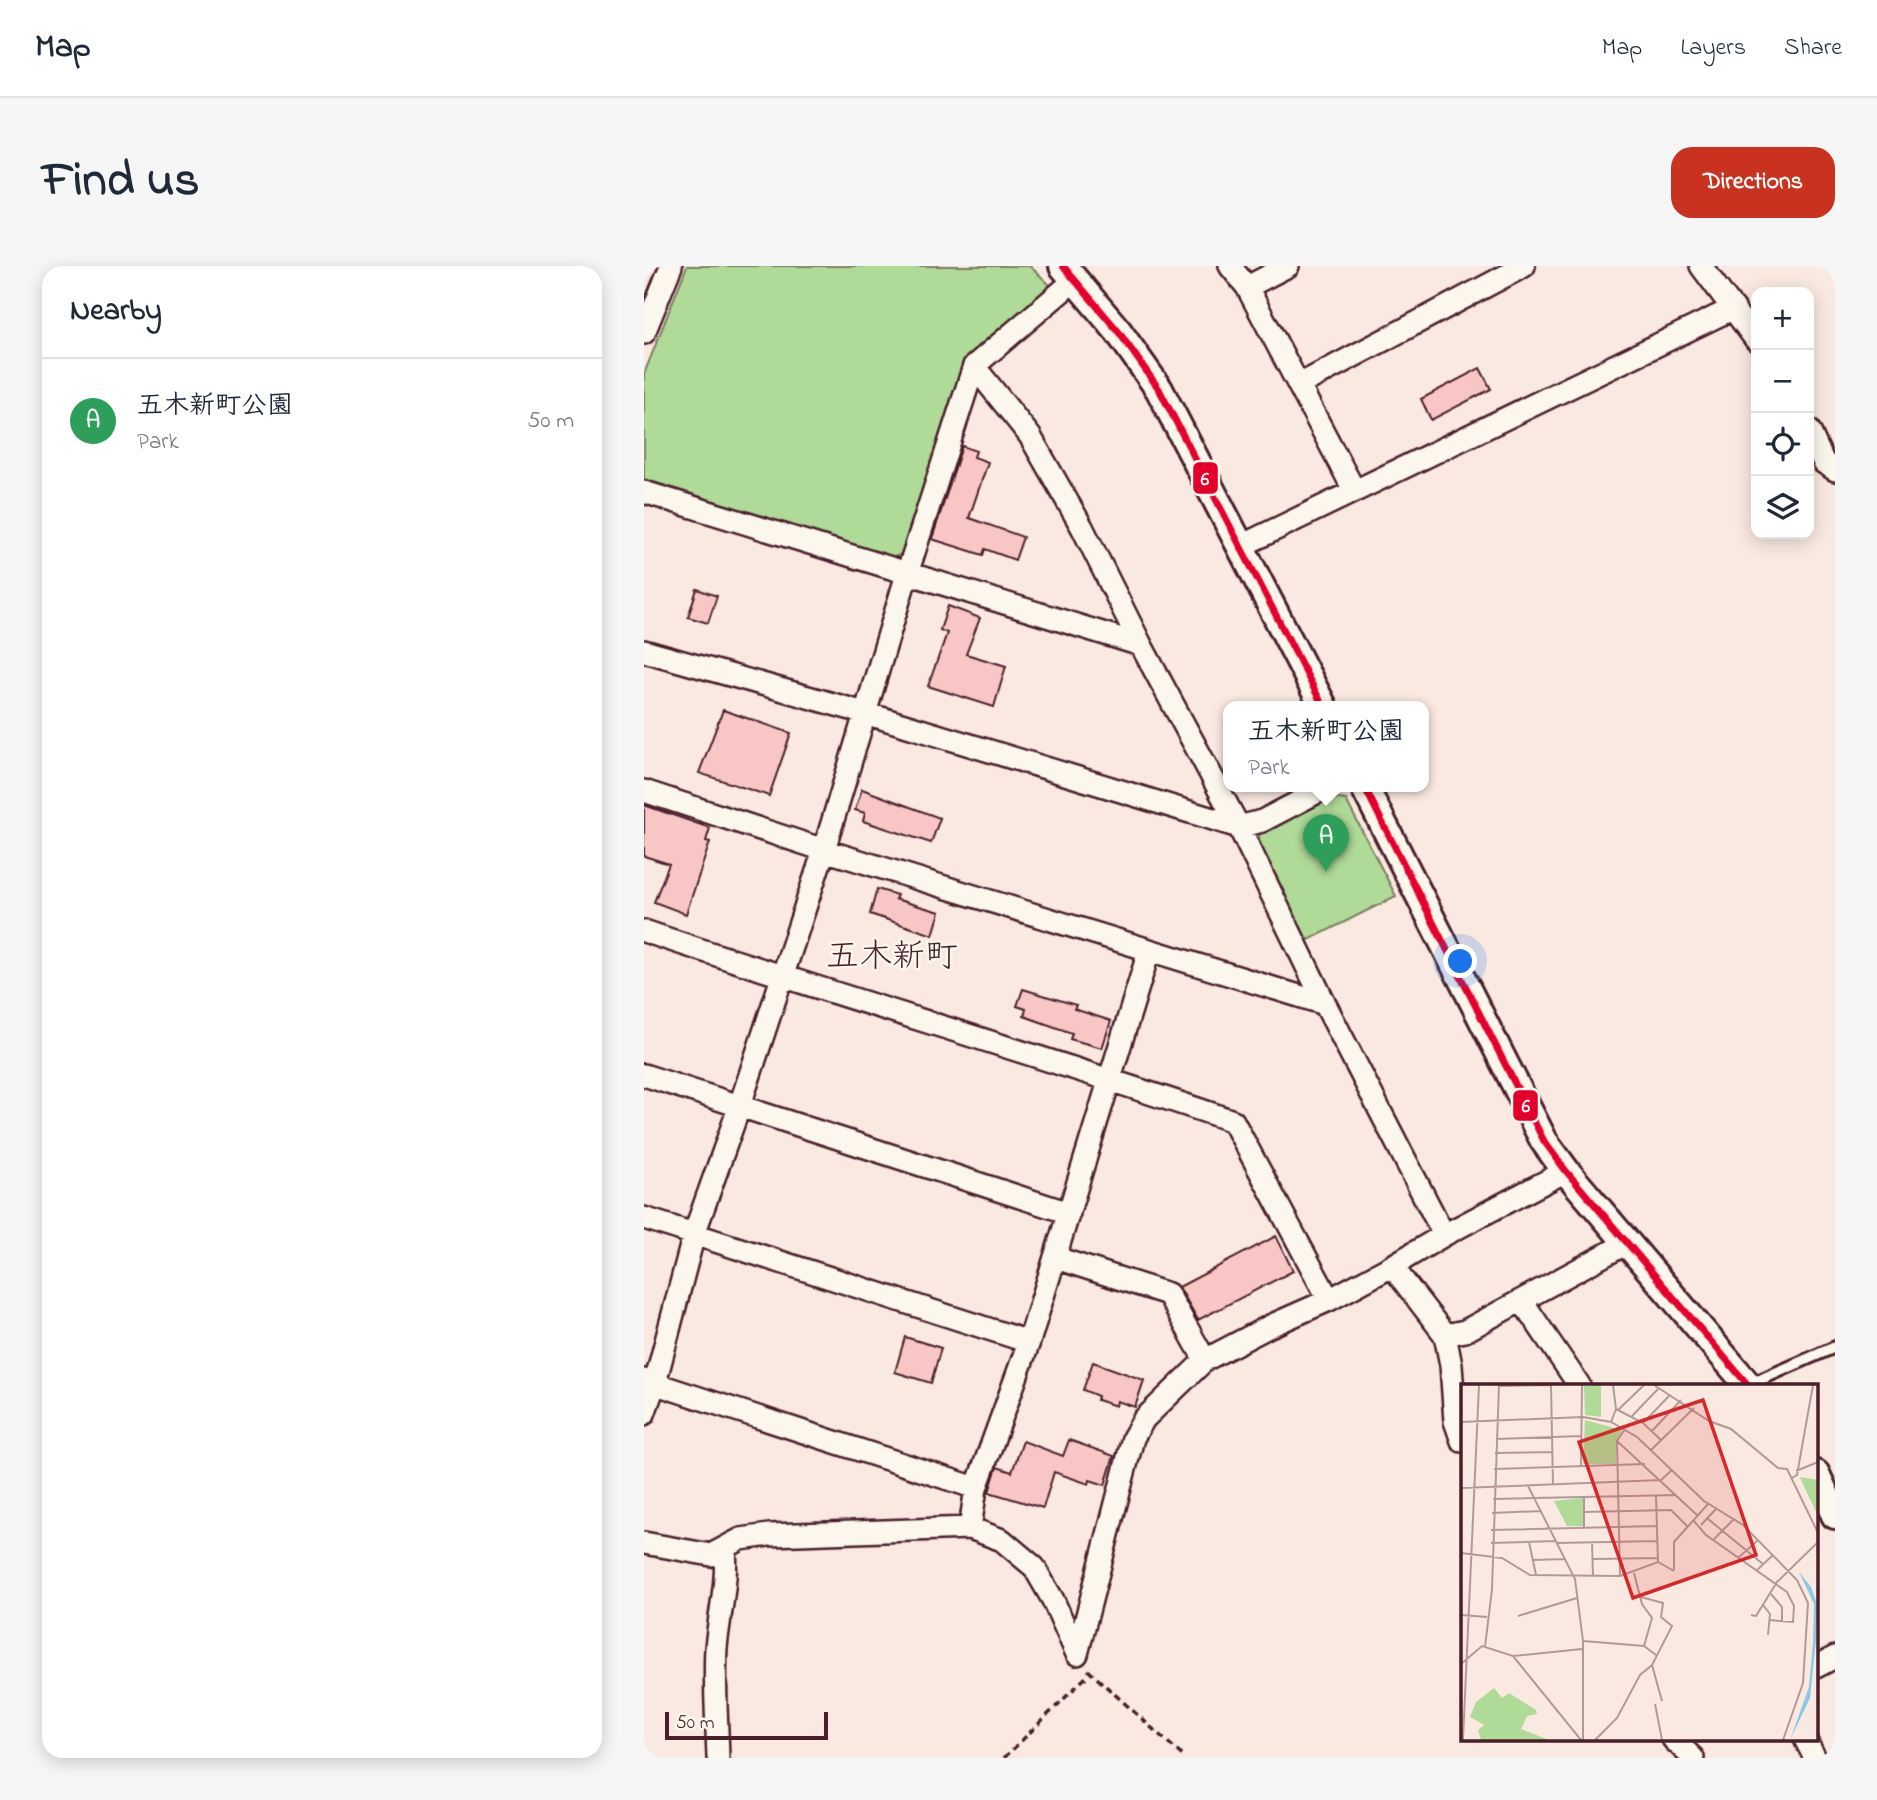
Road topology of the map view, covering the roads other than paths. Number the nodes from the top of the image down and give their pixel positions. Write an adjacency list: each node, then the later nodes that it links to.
1 (671, 266): 9 (street)
2 (1230, 266): 7 (street)
3 (1289, 266): 7 (street)
4 (1524, 266): 12 (street)
5 (1702, 266): 8 (street)
6 (1070, 272): 11 (street); 17 (street)
7 (1247, 287): 12 (street)
8 (1734, 308): 10 (street); 15 (street)
9 (644, 333)
10 (1751, 333)
11 (974, 366): 18 (street); 19 (street)
12 (1299, 385): 15 (street)
13 (1814, 441): 14 (street)
14 (1835, 470)
15 (1354, 490): 17 (street)
16 (644, 492): 18 (street)
17 (1241, 546): 21 (street)
18 (907, 575): 19 (street); 22 (street)
19 (1141, 645): 26 (street)
20 (644, 651): 22 (street)
21 (1320, 701)
22 (865, 713): 26 (street); 27 (street)
23 (644, 791): 27 (street)
24 (1317, 792): 26 (street)
25 (1367, 792): 35 (street)
26 (1239, 827): 31 (street)
27 (824, 850): 29 (street); 30 (street)
28 (644, 931): 30 (street)
29 (1149, 951): 31 (street); 33 (street)
30 (782, 978): 33 (street); 34 (street)
31 (1325, 1004): 39 (street)
32 (644, 1075): 34 (street)
33 (1110, 1079): 36 (street); 43 (street)
34 (740, 1105): 36 (street); 38 (street)
35 (1566, 1171): 39 (street); 40 (street)
36 (1069, 1213): 41 (street)
37 (644, 1218): 38 (street)
38 (694, 1234): 46 (street); 49 (street)
39 (1444, 1235): 42 (street)
40 (1627, 1243): 44 (street); 51 (street)
41 (1056, 1258): 46 (street); 48 (street)
42 (1392, 1266): 43 (street); 45 (street)
43 (1329, 1300): 48 (street)
44 (1522, 1301): 45 (street); 50 (street)
45 (1445, 1335): 54 (street)
46 (1030, 1342): 56 (street)
47 (1835, 1347): 52 (lane)
48 (1205, 1360): 58 (street)
49 (649, 1382): 53 (street); 56 (street)
50 (1578, 1384)
51 (1747, 1384)
52 (1750, 1384)
53 (644, 1414)
54 (1461, 1438)
55 (1818, 1478): 57 (street)
56 (976, 1488): 58 (street)
57 (1835, 1515)
58 (970, 1528): 60 (street)
59 (644, 1544): 60 (street)
60 (725, 1549): 65 (street)
61 (1835, 1657): 62 (street)
62 (1818, 1666)
63 (1675, 1741): 66 (street)
64 (1806, 1741): 67 (street)
65 (718, 1758)
66 (1693, 1758)
67 (1815, 1758)

